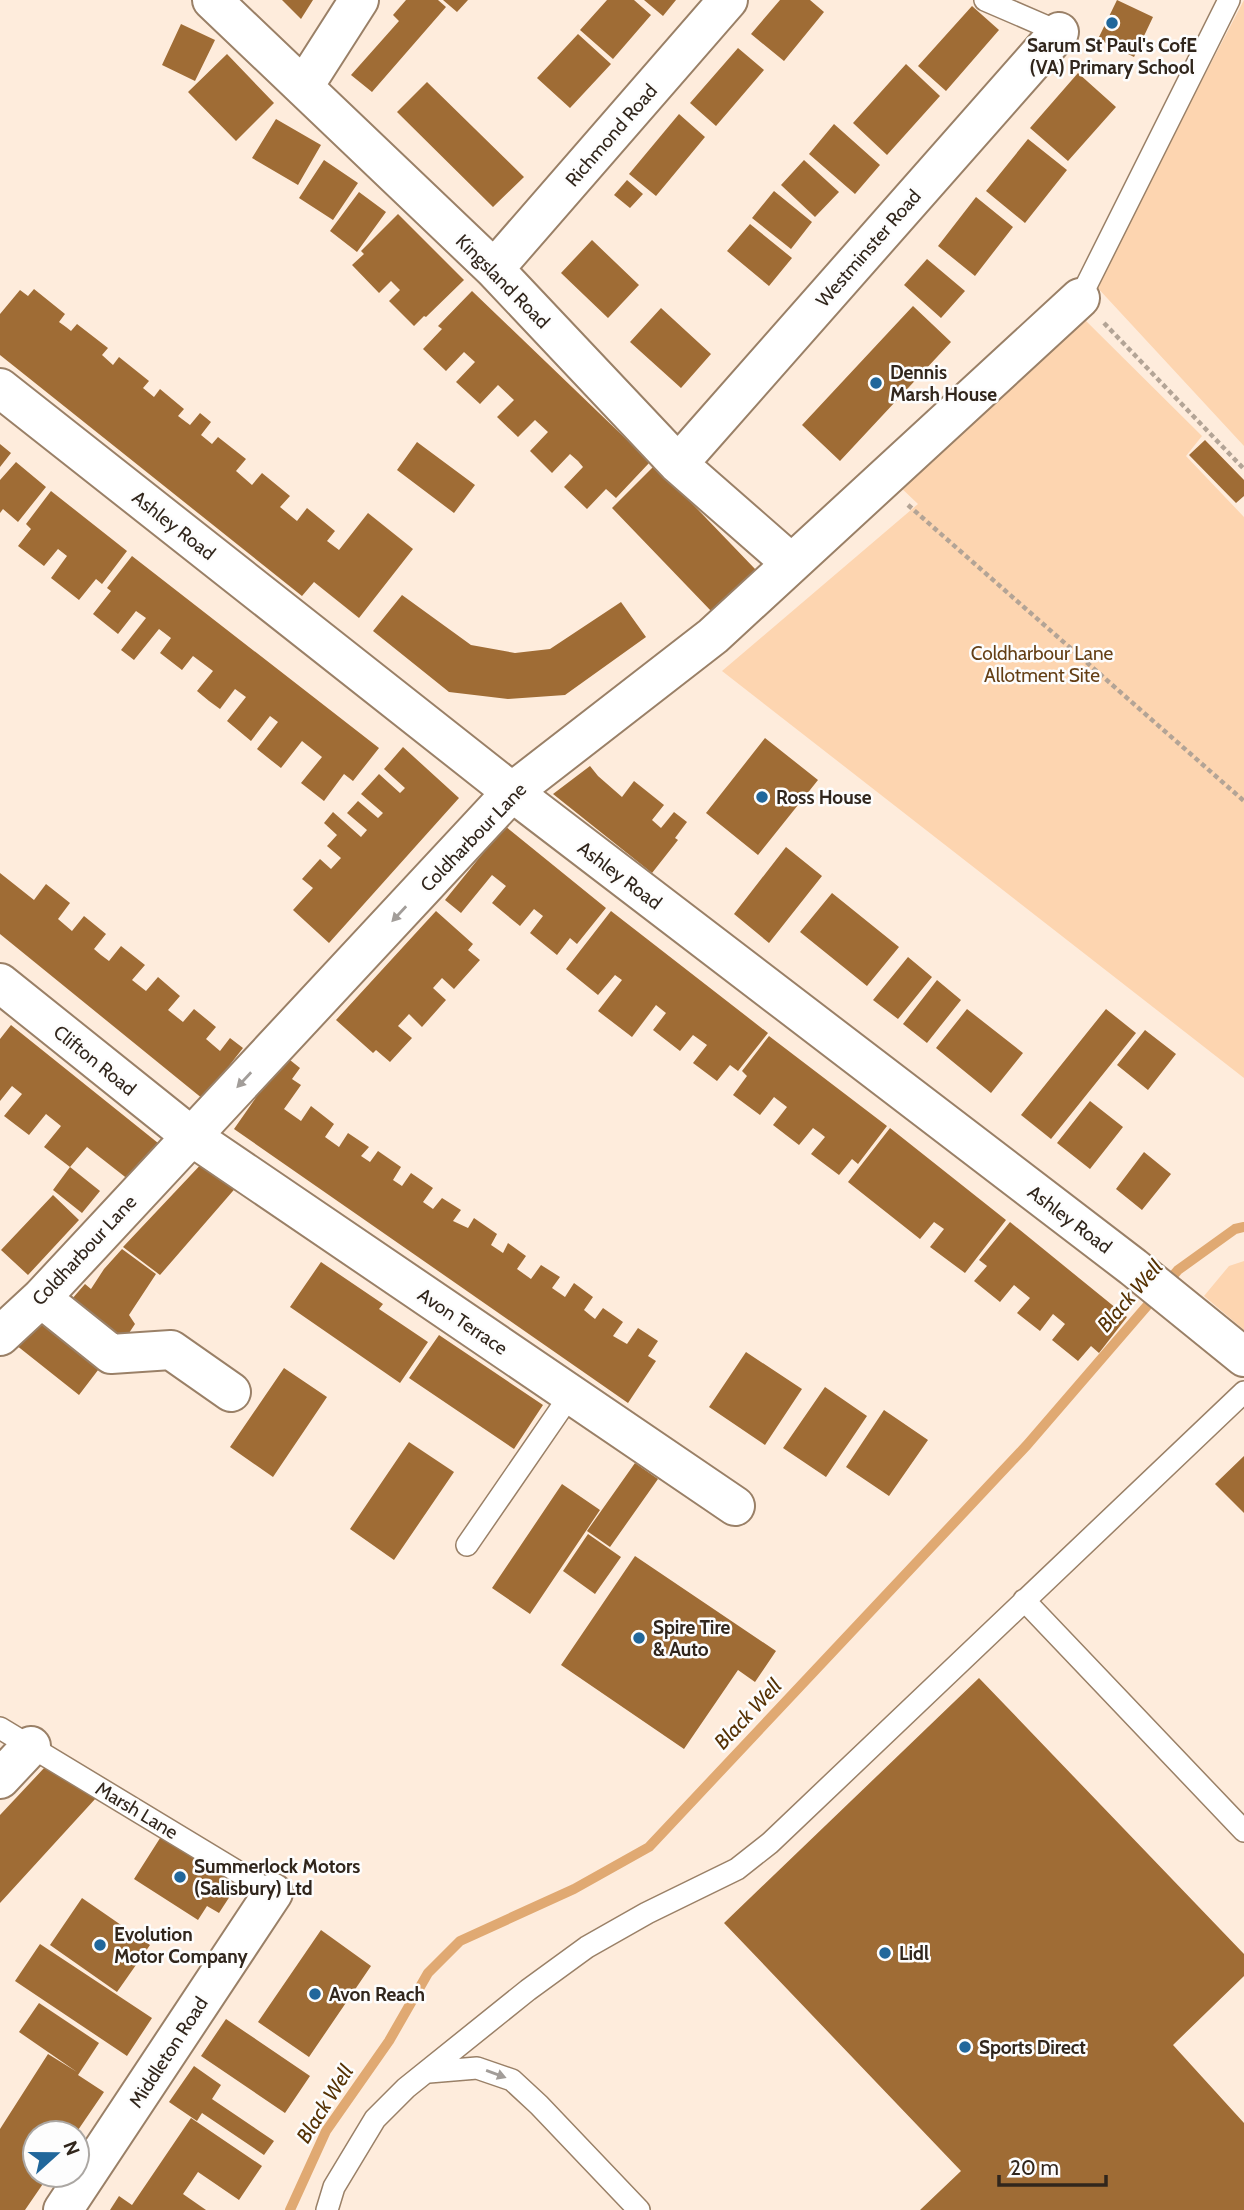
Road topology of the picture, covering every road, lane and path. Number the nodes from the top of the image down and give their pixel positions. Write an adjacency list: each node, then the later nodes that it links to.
1 (212, 0): 7 (street, Kingsland Road)
2 (359, 0): 7 (street)
3 (728, 0): 8 (street, Richmond Road)
4 (985, 0): 6 (lane)
5 (1229, 0): 9 (lane)
6 (1059, 32): 11 (street, Westminster Road)
7 (304, 86): 8 (street, Kingsland Road)
8 (494, 270): 11 (street, Kingsland Road)
9 (1080, 298): 12 (path); 13 (street, Coldharbour Lane)
10 (0, 387): 15 (street, Ashley Road)
11 (678, 464): 14 (street, Kingsland Road)
12 (1244, 469)
13 (880, 482): 14 (street, Coldharbour Lane); 16 (path)
14 (791, 563): 15 (street, Coldharbour Lane)
15 (512, 792): 18 (street, Coldharbour Lane, one-way to 18); 21 (street, Ashley Road)
16 (1244, 801)
17 (0, 983): 18 (street, Clifton Road)
18 (191, 1136): 19 (street, Coldharbour Lane); 24 (street, Avon Terrace)
19 (41, 1298): 20 (street, Coldharbour Lane); 22 (street)
20 (0, 1336)
21 (1244, 1357)
22 (231, 1392)
23 (1244, 1392): 27 (lane)
24 (571, 1394): 25 (street, Avon Terrace); 26 (lane)
25 (735, 1506)
26 (467, 1545)
27 (1024, 1600): 30 (lane); 32 (lane)
28 (16, 1737): 29 (street); 31 (lane, Marsh Lane)
29 (0, 1779)
30 (1244, 1831)
31 (273, 1893): 33 (street, Middleton Road)
32 (429, 2072): 34 (lane); 35 (lane, one-way to 35)
33 (63, 2210)
34 (327, 2210)
35 (639, 2210)

